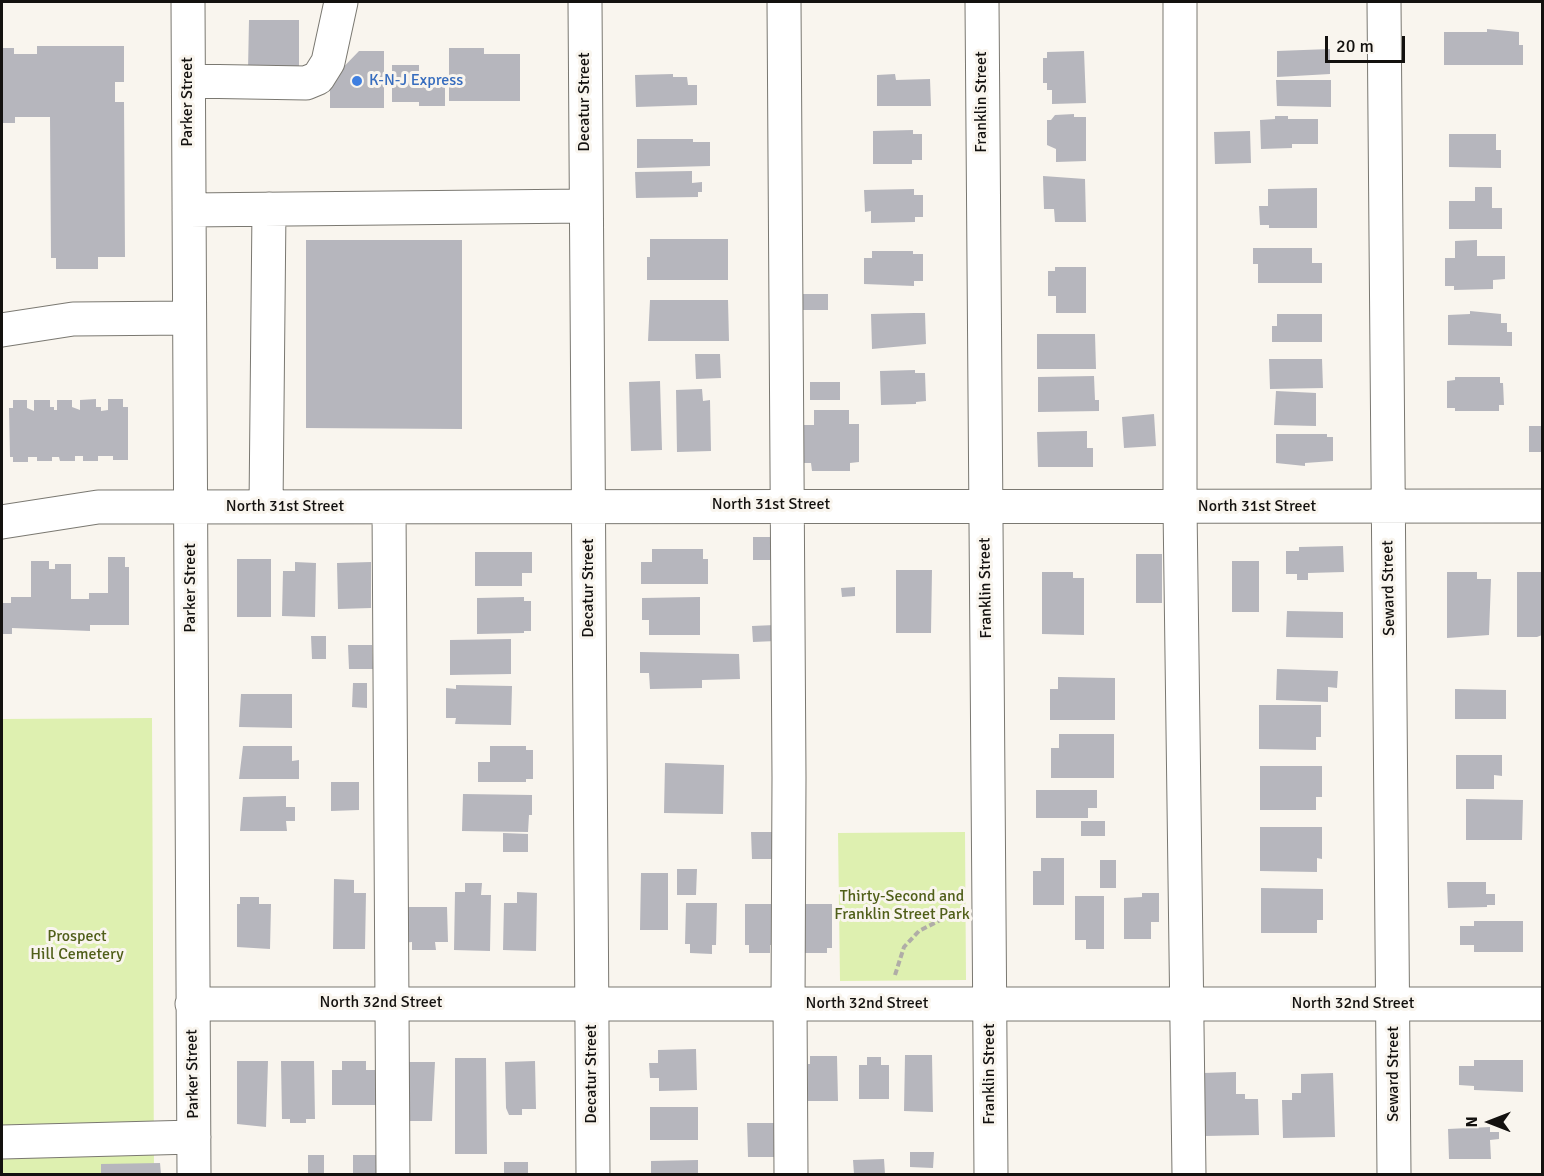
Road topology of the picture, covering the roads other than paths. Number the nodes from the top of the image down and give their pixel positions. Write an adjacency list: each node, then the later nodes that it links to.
1 (188, 2): 8 (street, Parker Street)
2 (341, 2): 8 (street)
3 (585, 2): 9 (street, Decatur Street)
4 (784, 2): 15 (street)
5 (981, 2): 16 (street, Franklin Street)
6 (1180, 2): 21 (street)
7 (1384, 2): 22 (street, Seward Street)
8 (189, 81): 11 (street, Parker Street)
9 (586, 206): 10 (street); 14 (street, Decatur Street)
10 (269, 209): 11 (street); 19 (street)
11 (189, 210): 12 (street, Parker Street)
12 (189, 318): 13 (street); 18 (street, Parker Street)
13 (2, 330)
14 (588, 505): 15 (street, North 31st Street); 20 (street, North 31st Street); 25 (street, Decatur Street)
15 (786, 505): 16 (street, North 31st Street); 27 (street)
16 (985, 505): 21 (street, North 31st Street); 28 (street, Franklin Street)
17 (1542, 506): 22 (street, North 31st Street)
18 (190, 507): 19 (street, North 31st Street); 23 (street, North 31st Street); 26 (street, Parker Street)
19 (266, 507): 20 (street, North 31st Street)
20 (389, 507): 24 (street)
21 (1180, 507): 22 (street, North 31st Street); 29 (street)
22 (1389, 507): 30 (street, Seward Street)
23 (2, 522)
24 (392, 1002): 25 (street, North 32nd Street); 26 (street, North 32nd Street); 35 (street)
25 (592, 1003): 27 (street, North 32nd Street); 36 (street, Decatur Street)
26 (192, 1004): 32 (street, Parker Street)
27 (789, 1004): 28 (street, North 32nd Street); 37 (street)
28 (990, 1004): 29 (street, North 32nd Street); 38 (street, Franklin Street)
29 (1188, 1004): 30 (street, North 32nd Street); 39 (street)
30 (1394, 1004): 31 (street, North 32nd Street); 40 (street, Seward Street)
31 (1542, 1004)
32 (194, 1137): 33 (street); 34 (street, Parker Street)
33 (2, 1142)
34 (194, 1174)
35 (393, 1174)
36 (593, 1174)
37 (791, 1174)
38 (991, 1174)
39 (1189, 1174)
40 (1394, 1174)

